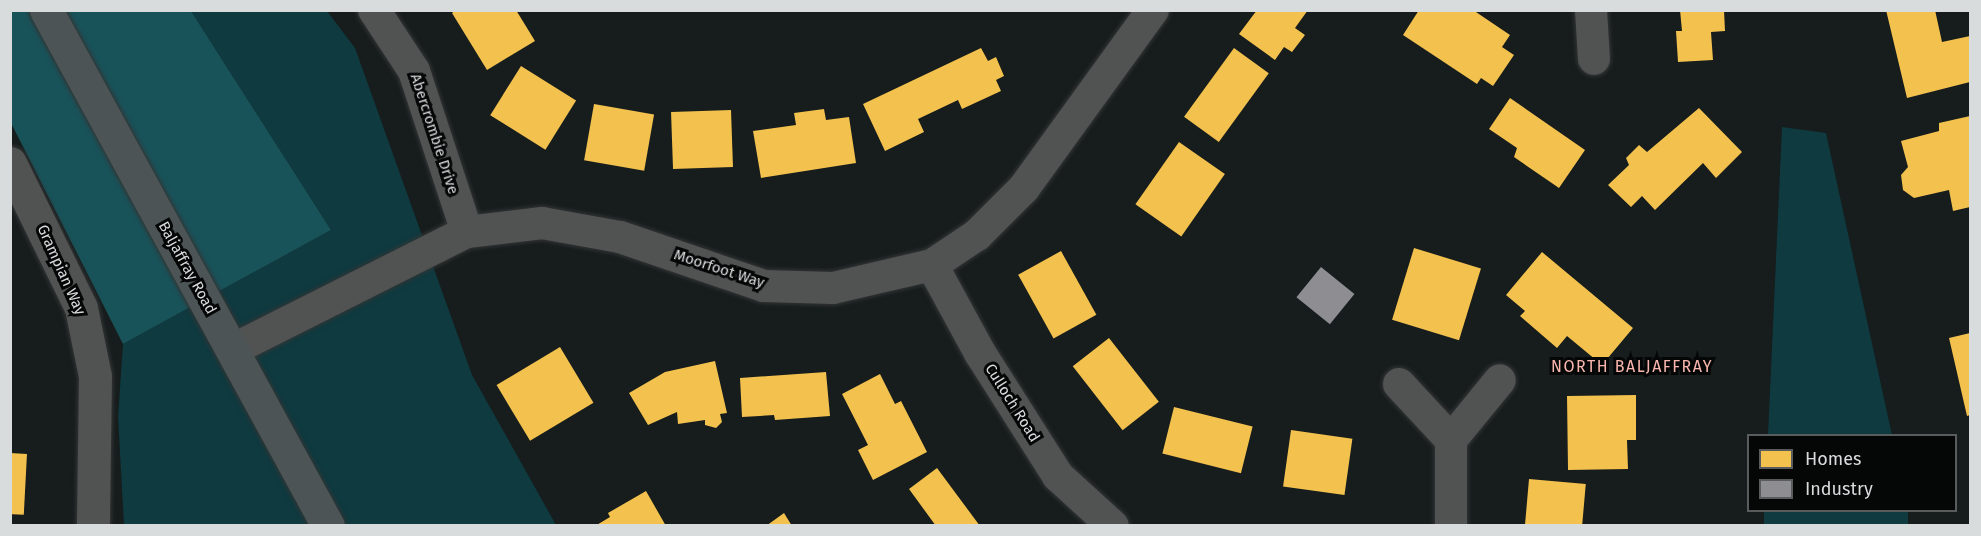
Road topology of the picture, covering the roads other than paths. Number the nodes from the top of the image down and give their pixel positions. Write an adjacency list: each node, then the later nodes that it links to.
1 (46, 10): 9 (main road, Baljaffray Road)
2 (374, 10): 7 (street, Abercrombie Drive)
3 (1153, 10): 8 (street, Moorfoot Way)
4 (1591, 10): 5 (street)
5 (1594, 59)
6 (10, 163): 13 (street, Grampian Way)
7 (467, 232): 8 (street, Moorfoot Way); 9 (street, Moorfoot Way)
8 (932, 265): 15 (street, Culloch Road)
9 (232, 350): 14 (main road, Baljaffray Road)
10 (1500, 380): 12 (street)
11 (1399, 384): 12 (street)
12 (1451, 440): 16 (street)
13 (93, 525)
14 (328, 525)
15 (1113, 525)
16 (1451, 525)

